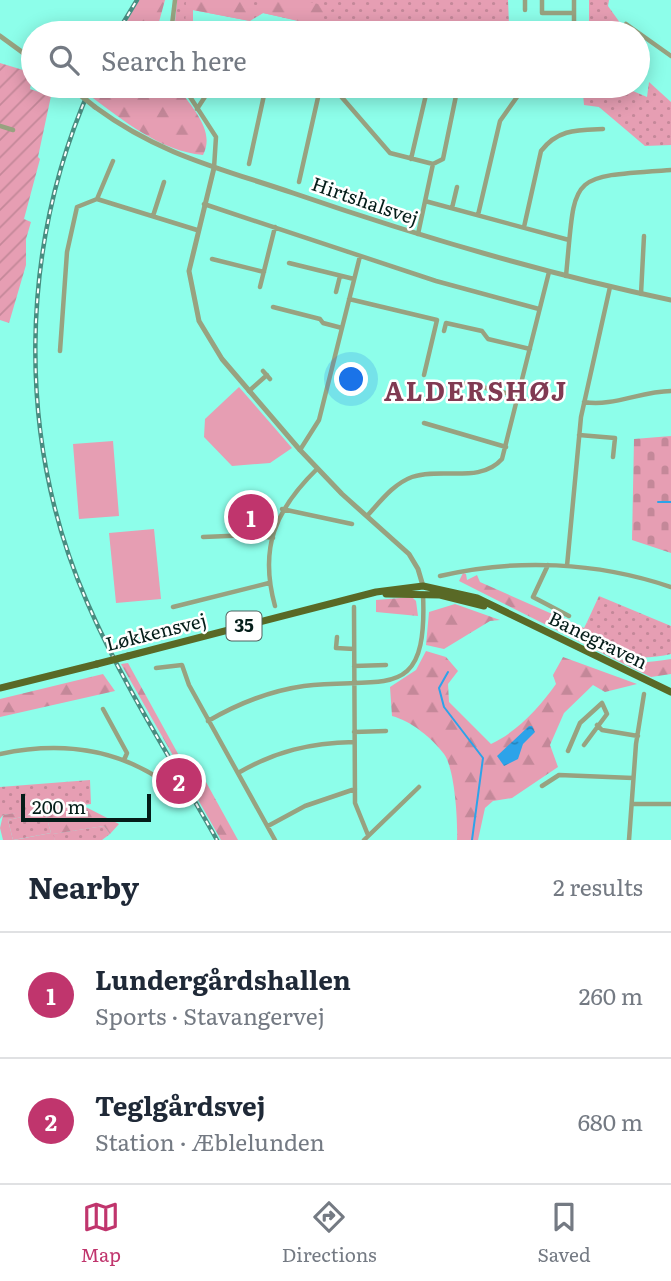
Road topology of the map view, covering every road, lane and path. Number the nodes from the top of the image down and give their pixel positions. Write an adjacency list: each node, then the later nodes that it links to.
1 (174, 0): 7 (street)
2 (525, 0): 5 (street)
3 (542, 0): 6 (street)
4 (574, 0): 6 (street)
5 (525, 10)
6 (574, 13): 8 (street)
7 (172, 21)
8 (574, 21)
9 (0, 36): 11 (street)
10 (650, 42): 12 (street)
11 (21, 51)
12 (671, 57)
13 (84, 98): 30 (street, Hirtshalsvej, bridge)
14 (190, 98): 22 (street)
15 (204, 98): 22 (street)
16 (263, 98): 28 (street)
17 (318, 98): 33 (street)
18 (340, 98): 26 (street)
19 (425, 98): 26 (street)
20 (456, 98): 29 (street)
21 (516, 98): 39 (street)
22 (197, 109): 30 (street)
23 (0, 126): 25 (street)
24 (603, 129): 41 (street)
25 (13, 130)
26 (411, 159): 29 (street)
27 (113, 161): 35 (street)
28 (249, 164)
29 (433, 164): 36 (street)
30 (214, 169): 37 (street); 44 (street, Hirtshalsvej)
31 (671, 170): 46 (street)
32 (164, 182): 40 (street)
33 (299, 182)
34 (457, 187): 38 (street)
35 (97, 199): 40 (street); 66 (street)
36 (425, 201): 38 (street); 44 (street)
37 (204, 204): 42 (street); 43 (street)
38 (452, 208): 39 (street)
39 (478, 215): 41 (street)
40 (153, 216): 43 (street)
41 (524, 227): 46 (street)
42 (275, 228): 47 (street); 50 (street)
43 (197, 230): 70 (street)
44 (417, 236): 51 (street, Hirtshalsvej)
45 (644, 236): 58 (street)
46 (569, 240): 53 (street)
47 (360, 256): 54 (street); 62 (street)
48 (212, 259): 50 (street)
49 (289, 263): 52 (street)
50 (264, 272): 55 (street)
51 (549, 272): 53 (street, Hirtshalsvej); 62 (street)
52 (340, 276): 54 (street); 57 (street)
53 (566, 276): 56 (street, Hirtshalsvej)
54 (354, 279): 59 (street)
55 (260, 287)
56 (610, 287): 58 (street, Hirtshalsvej); 73 (street)
57 (336, 292)
58 (641, 294): 60 (street, Hirtshalsvej)
59 (349, 299): 63 (street); 68 (street)
60 (671, 300)
61 (273, 307): 63 (street)
62 (539, 310): 65 (street)
63 (342, 328): 77 (street)
64 (444, 331): 65 (street)
65 (530, 349): 72 (street)
66 (60, 351)
67 (267, 375): 70 (street)
68 (424, 375)
69 (467, 383): 72 (street)
70 (249, 391): 77 (street)
71 (671, 391): 73 (street)
72 (518, 396): 76 (street)
73 (584, 402): 75 (street)
74 (424, 424): 76 (street)
75 (579, 435): 78 (street); 86 (street)
76 (506, 447): 81 (street)
77 (300, 450): 79 (street)
78 (613, 457)
79 (317, 469): 80 (street); 81 (street)
80 (282, 509): 82 (street); 84 (street)
81 (366, 517): 90 (street)
82 (352, 524)
83 (203, 537): 84 (street)
84 (273, 538): 88 (street)
85 (548, 565): 86 (street); 87 (street); 94 (street)
86 (567, 566): 89 (street)
87 (440, 576)
88 (269, 583): 91 (street); 92 (street)
89 (671, 587)
90 (423, 589): 100 (street); 101 (main road, Løkkensvej / 35, bridge); 102 (main road, Banegraven / 35)
91 (275, 606)
92 (173, 607)
93 (354, 607): 96 (street)
94 (569, 616)
95 (337, 637): 96 (street)
96 (354, 649): 98 (street)
97 (386, 665): 98 (street)
98 (354, 666): 100 (street)
99 (156, 668): 105 (street)
100 (354, 684): 105 (street); 107 (street)
101 (0, 688)
102 (671, 692)
103 (644, 694): 109 (street)
104 (103, 709): 114 (street)
105 (208, 720): 115 (street)
106 (597, 725): 109 (street); 111 (street); 112 (street)
107 (354, 732): 108 (street); 110 (street)
108 (386, 732)
109 (638, 736): 116 (street)
110 (354, 742): 115 (street); 120 (street)
111 (584, 745)
112 (568, 751)
113 (0, 754): 114 (street)
114 (124, 760): 117 (street)
115 (238, 773): 123 (street)
116 (633, 778): 118 (street); 121 (street)
117 (160, 779)
118 (542, 786)
119 (419, 787): 124 (street)
120 (355, 789): 123 (street); 124 (street)
121 (632, 804): 122 (street); 127 (street)
122 (671, 804)
123 (268, 826): 125 (street)
124 (369, 835): 126 (street)
125 (275, 840)
126 (363, 840)
127 (629, 840)

